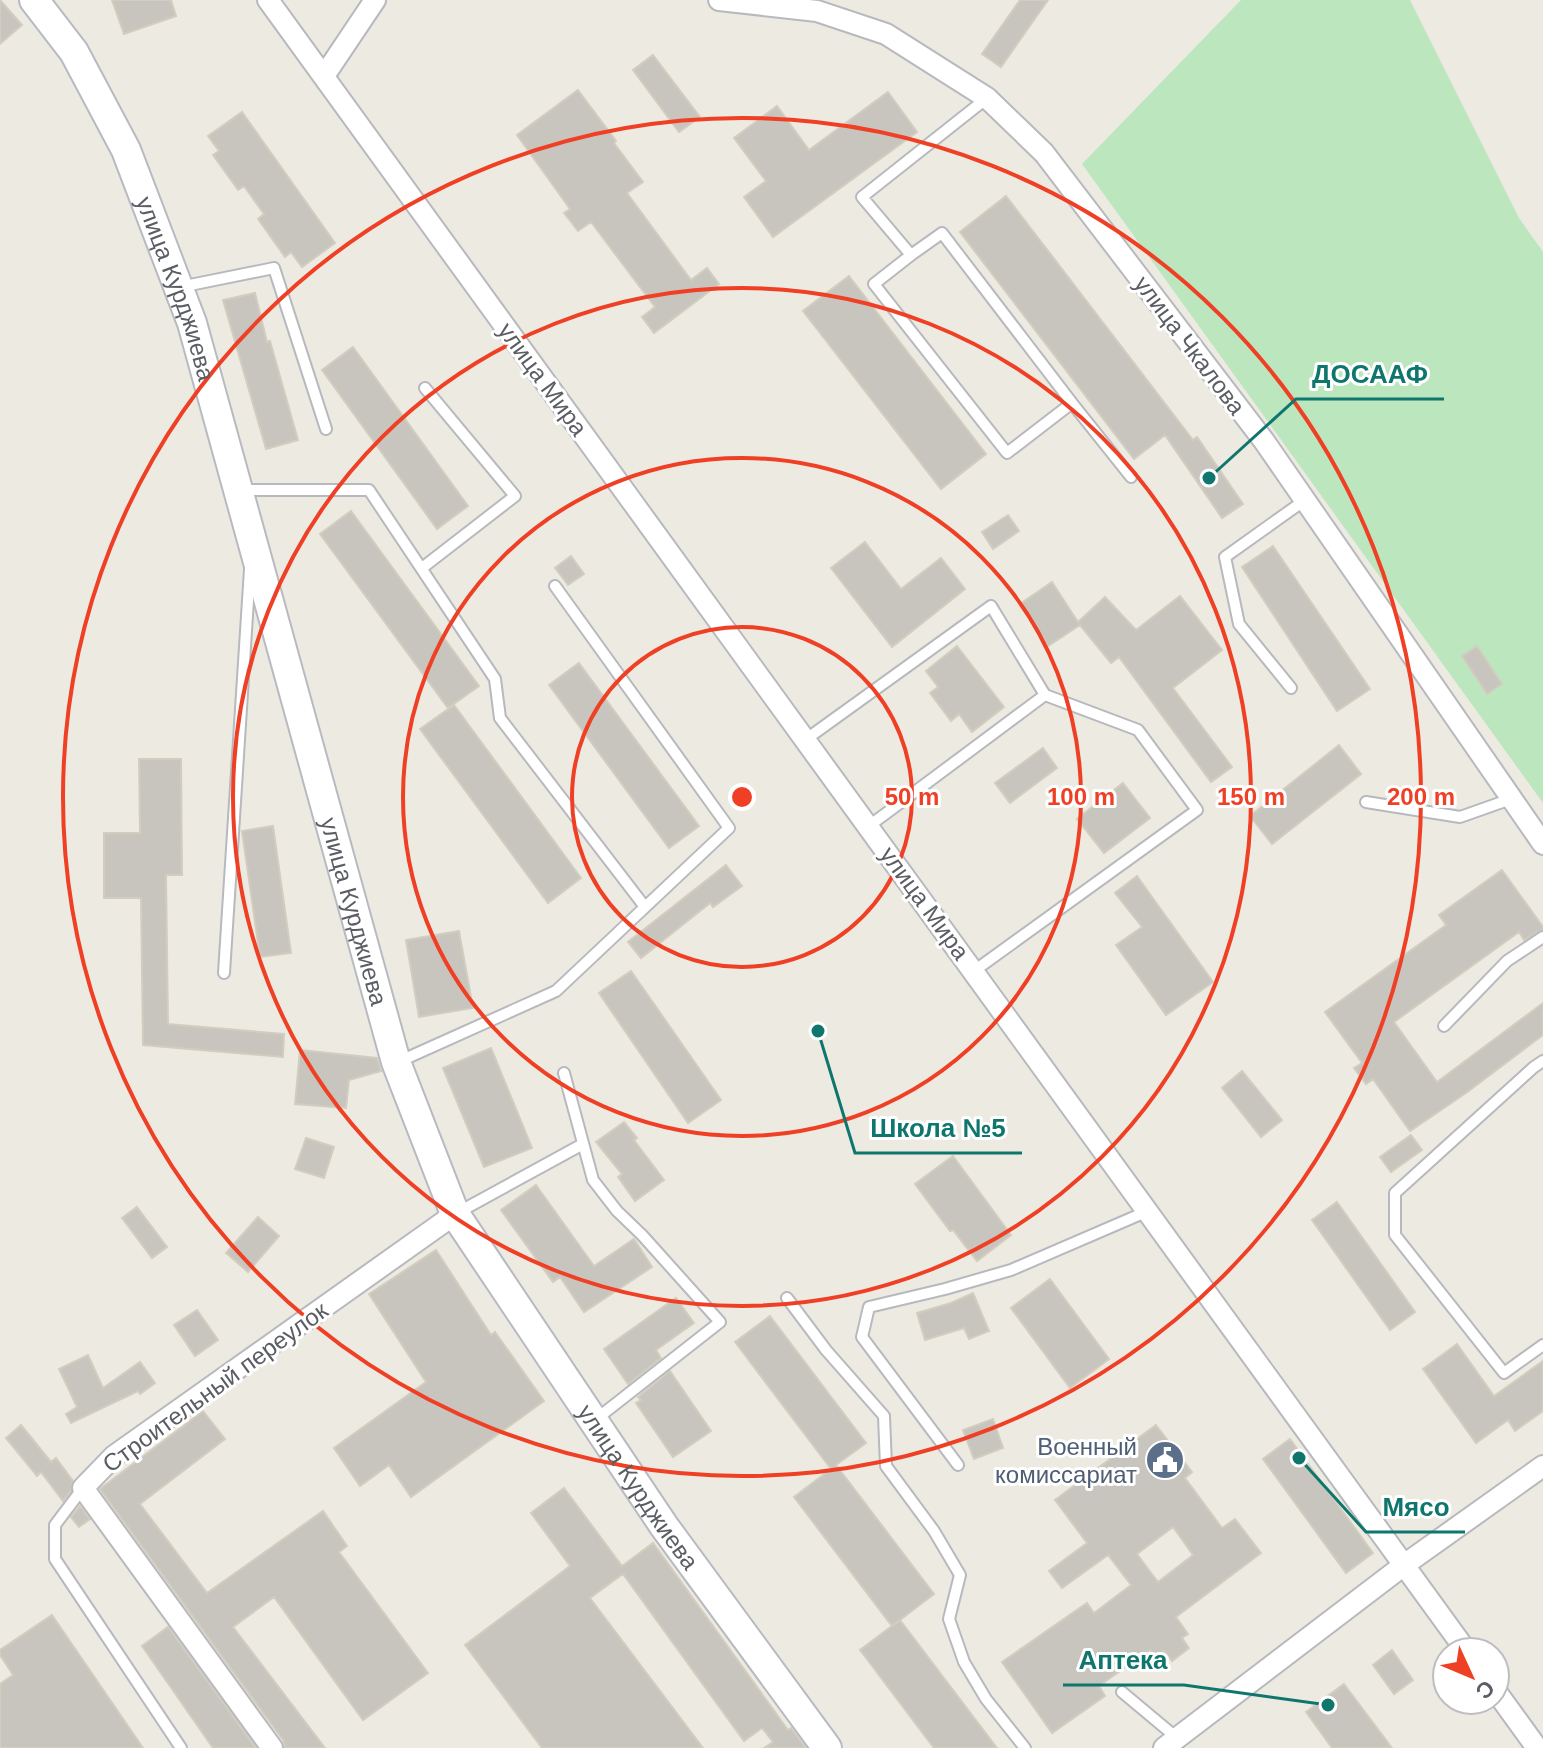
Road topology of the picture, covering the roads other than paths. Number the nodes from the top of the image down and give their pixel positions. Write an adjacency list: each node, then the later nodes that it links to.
1 (34, 0): 9 (street, улица Курджиева)
2 (268, 0): 6 (street, улица Мира)
3 (375, 0): 6 (street)
4 (719, 0): 5 (street, улица Чкалова)
5 (776, 3): 7 (street, улица Чкалова)
6 (324, 76): 21 (street, улица Мира)
7 (987, 98): 8 (lane); 15 (street, улица Чкалова)
8 (911, 255): 11 (lane); 11 (lane)
9 (178, 287): 12 (lane); 14 (street, улица Курджиева)
10 (425, 388): 17 (lane)
11 (1072, 403): 13 (lane)
12 (326, 429)
13 (1131, 477)
14 (238, 490): 16 (street, улица Курджиева); 17 (lane)
15 (1305, 500): 19 (lane); 22 (street, улица Чкалова)
16 (252, 539): 29 (lane); 31 (street, улица Курджиева)
17 (422, 568): 26 (lane)
18 (555, 586): 26 (lane)
19 (1291, 688)
20 (1045, 695): 21 (lane); 24 (lane); 28 (lane)
21 (805, 740): 24 (street, улица Мира)
22 (1511, 799): 23 (lane); 25 (street, улица Чкалова)
23 (1366, 802)
24 (869, 826): 28 (street, улица Мира)
25 (1543, 844)
26 (645, 907): 31 (lane)
27 (1543, 937): 30 (lane)
28 (974, 971): 36 (street, улица Мира)
29 (224, 973)
30 (1444, 1026)
31 (396, 1062): 37 (street, улица Курджиева)
32 (1539, 1064): 34 (lane); 39 (lane)
33 (564, 1073): 35 (lane)
34 (1543, 1078)
35 (583, 1144): 37 (lane); 40 (lane)
36 (1148, 1211): 41 (lane); 44 (street, улица Мира)
37 (455, 1214): 40 (street, улица Курджиева); 43 (street, Строительный переулок)
38 (787, 1298): 52 (lane)
39 (1543, 1345)
40 (594, 1421): 51 (street, улица Курджиева)
41 (958, 1465)
42 (1543, 1466): 44 (street)
43 (83, 1488): 49 (lane); 50 (street, Строительный переулок)
44 (1404, 1565): 45 (street, улица Мира); 48 (street)
45 (1455, 1636)
46 (1122, 1692): 48 (lane)
47 (1511, 1712): 53 (street)
48 (1170, 1743)
49 (181, 1748)
50 (272, 1748)
51 (827, 1748)
52 (1025, 1748)
53 (1537, 1748)

